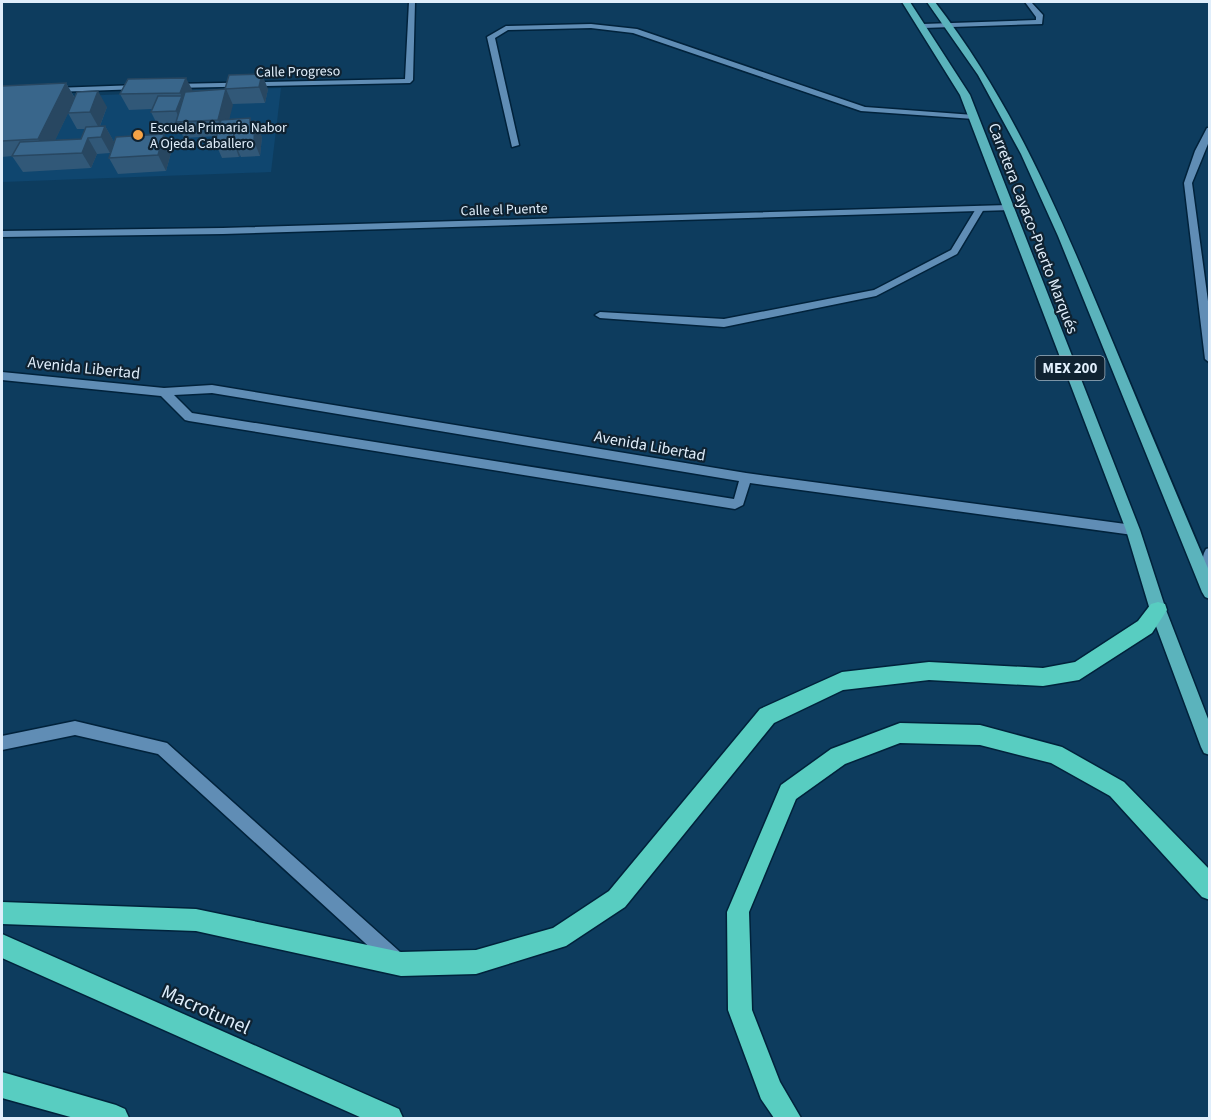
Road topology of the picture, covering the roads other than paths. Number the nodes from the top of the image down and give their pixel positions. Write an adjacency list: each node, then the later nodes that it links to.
1 (412, 2): 8 (street, Calle Progreso)
2 (906, 2): 6 (main road, Carretera Cayaco-Puerto Marqués / MEX 200)
3 (931, 2): 5 (main road, Carretera Cayaco-Puerto Marqués / MEX 200)
4 (1028, 2): 5 (street)
5 (950, 25): 6 (street); 23 (main road, Carretera Cayaco-Puerto Marqués / MEX 200)
6 (923, 26): 10 (main road, Carretera Cayaco-Puerto Marqués / MEX 200)
7 (150, 87): 9 (street)
8 (162, 87)
9 (45, 90)
10 (974, 117): 12 (street); 13 (main road, Carretera Cayaco-Puerto Marqués / MEX 200)
11 (1209, 130): 17 (street)
12 (516, 145)
13 (1008, 208): 14 (street, Calle el Puente); 21 (main road, Carretera Cayaco-Puerto Marqués / MEX 200)
14 (980, 209): 15 (street, Calle el Puente); 16 (street)
15 (2, 234)
16 (600, 315)
17 (1209, 359)
18 (2, 376): 19 (street, Avenida Libertad)
19 (164, 392): 20 (street, Avenida Libertad); 20 (street)
20 (746, 478): 21 (street, Avenida Libertad)
21 (1133, 530): 25 (main road, Carretera Cayaco-Puerto Marqués / MEX 200)
22 (1209, 554): 23 (street)
23 (1204, 578): 24 (main road, Carretera Cayaco-Puerto Marqués / MEX 200)
24 (1209, 592)
25 (1158, 610): 27 (main road, Carretera Cayaco-Puerto Marqués / MEX 200); 31 (highway)
26 (2, 743): 31 (street)
27 (1209, 747)
28 (1209, 889): 35 (highway)
29 (2, 913): 31 (highway)
30 (2, 946): 34 (highway, Macrotunel)
31 (401, 964)
32 (2, 1085): 33 (highway)
33 (116, 1119)
34 (390, 1119)
35 (788, 1119)

